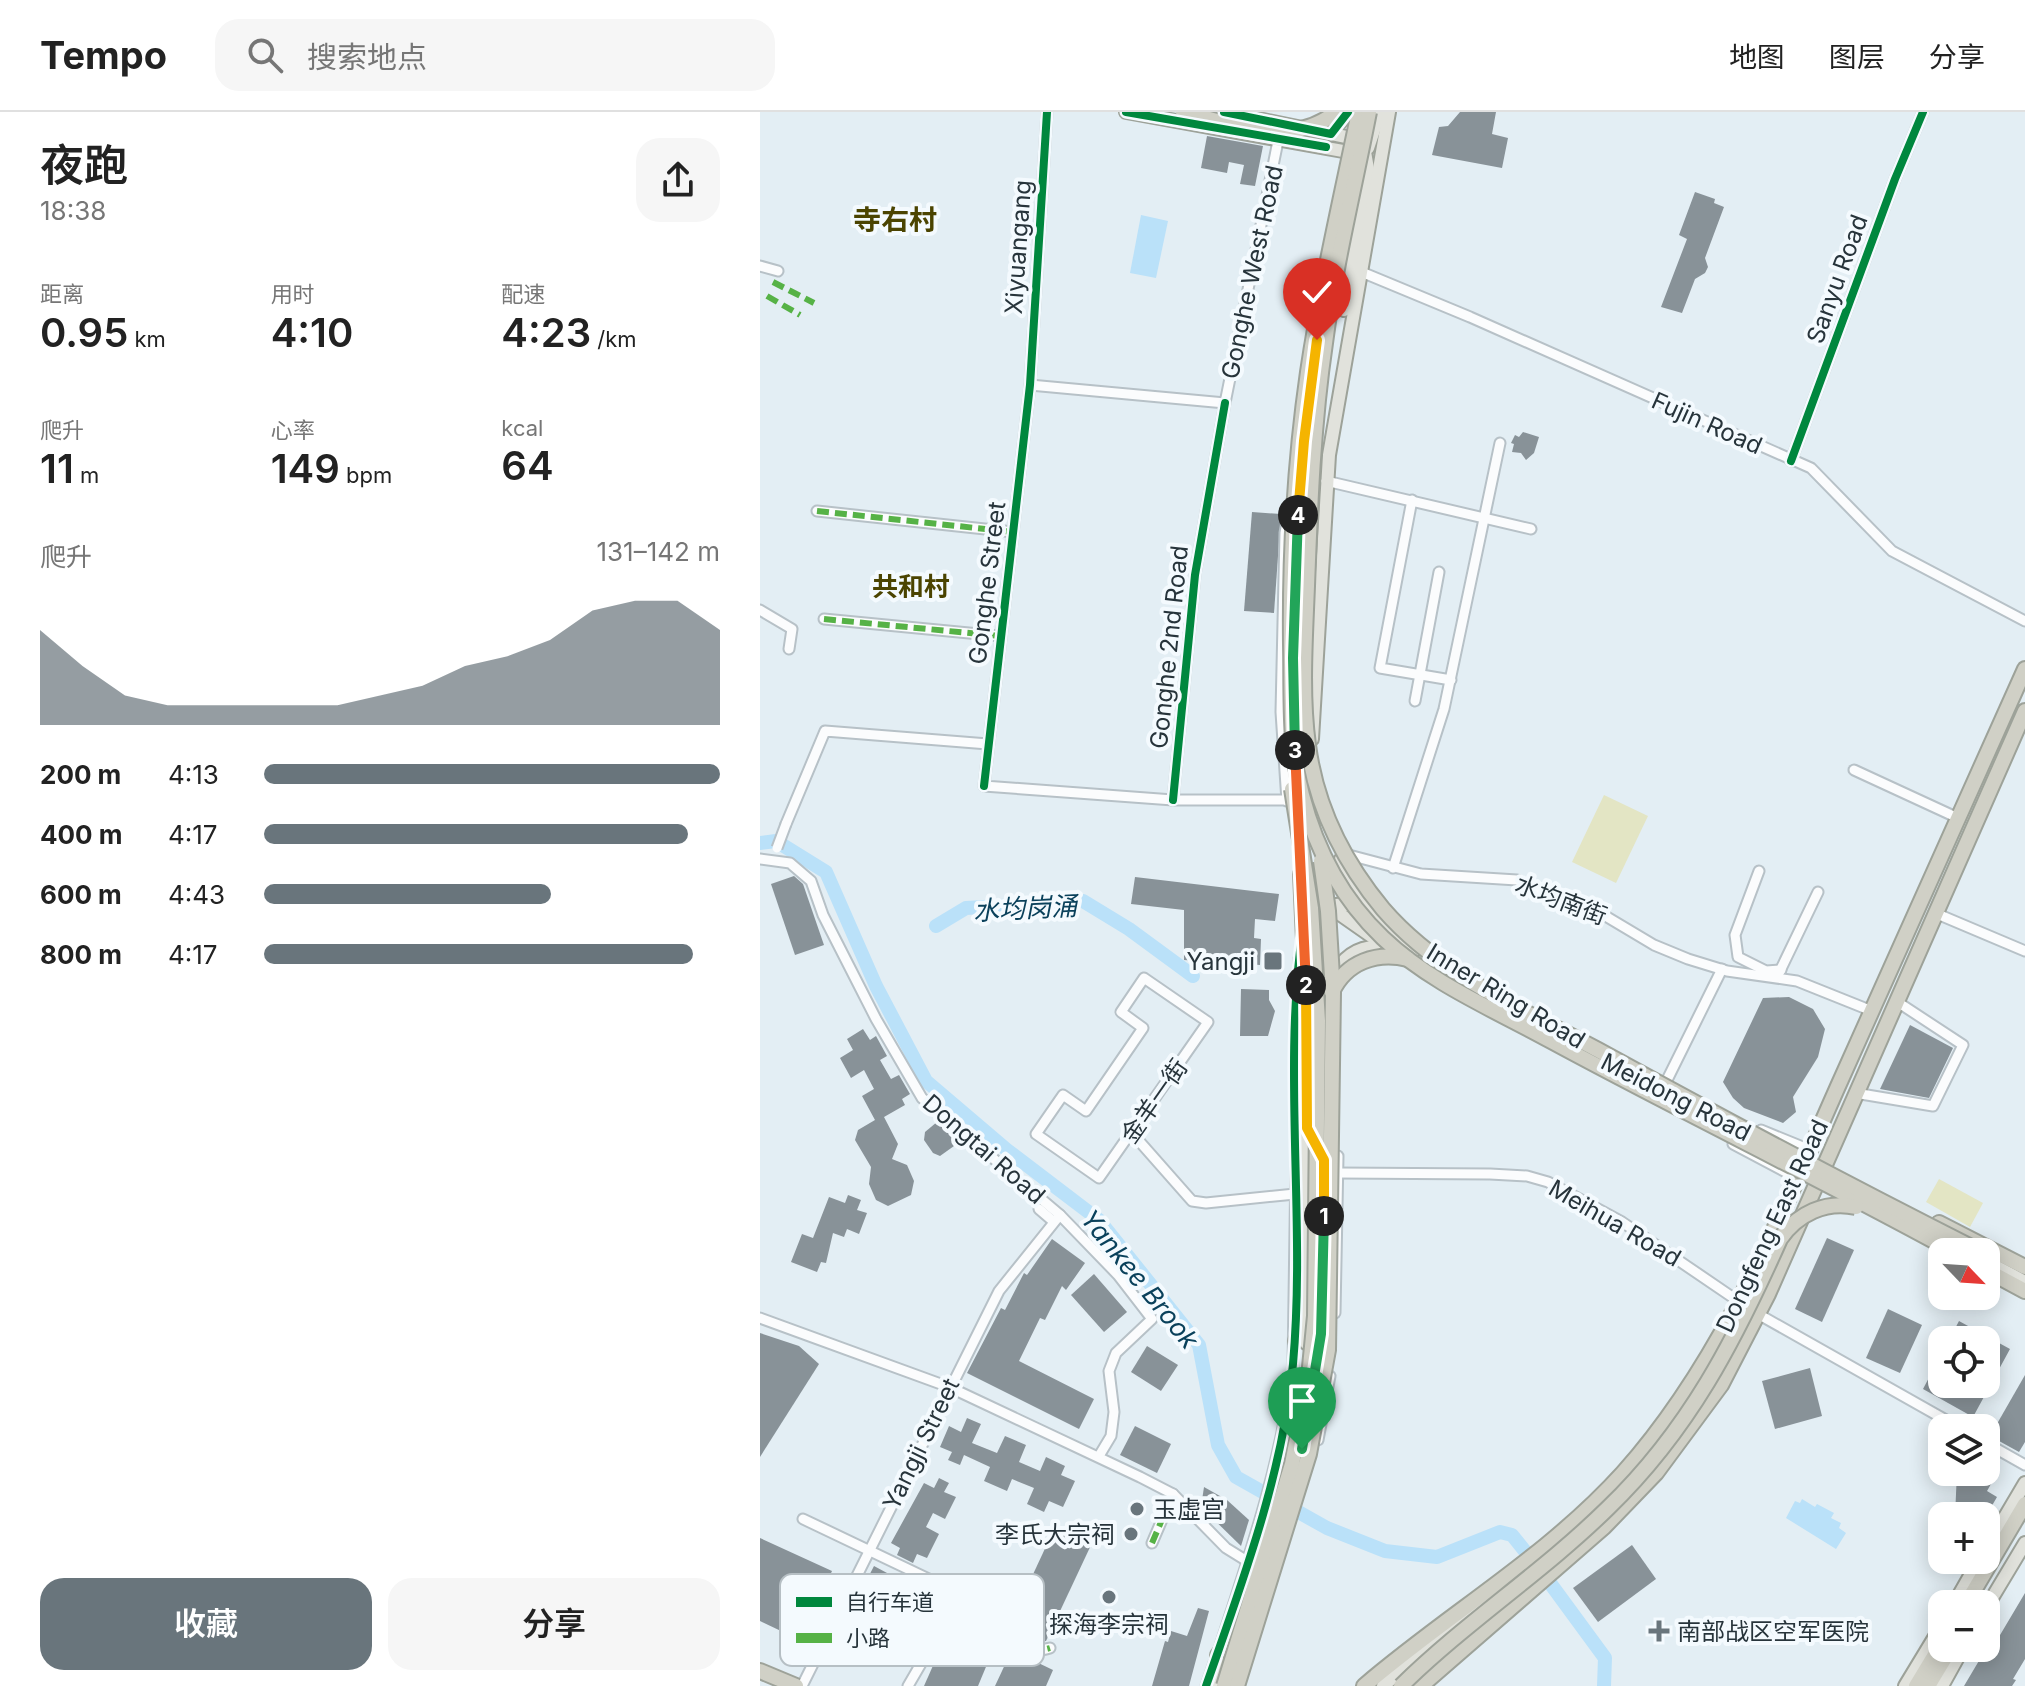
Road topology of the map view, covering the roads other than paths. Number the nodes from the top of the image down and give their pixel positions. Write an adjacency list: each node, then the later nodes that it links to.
1 (1047, 112): 20 (street, Xiyuangang)
2 (1126, 112): 13 (main road)
3 (1183, 112): 5 (highway, bridge)
4 (1224, 112): 11 (main road)
5 (1336, 112)
6 (1348, 112): 11 (main road)
7 (1363, 112): 12 (main road); 34 (highway, Inner Ring Road, bridge); 47 (highway, Inner Ring Road, bridge)
8 (1380, 112): 15 (main road)
9 (1389, 112): 19 (main road)
10 (1923, 112): 24 (street, Sanyu Road)
11 (1331, 134): 12 (main road)
12 (1357, 139): 15 (main road)
13 (1278, 141): 14 (main road); 21 (street, Gonghe West Road)
14 (1326, 147): 15 (main road); 16 (main road)
15 (1358, 155): 16 (main road); 23 (main road)
16 (1347, 190): 25 (main road)
17 (760, 266): 18 (street)
18 (778, 271)
19 (1359, 271): 23 (main road); 24 (street, Fujin Road)
20 (1030, 385): 21 (street); 31 (street, Gonghe Street)
21 (1225, 403): 51 (street, Gonghe 2nd Road)
22 (1500, 443): 29 (street)
23 (1329, 455): 26 (main road)
24 (1791, 461): 36 (street, Fujin Road)
25 (1300, 479): 39 (main road); 43 (street)
26 (1326, 481): 27 (street); 50 (main road)
27 (1412, 500): 29 (street); 41 (street)
28 (817, 511): 31 (street)
29 (1486, 518): 30 (street); 42 (street)
30 (1531, 529)
31 (1013, 532): 37 (street, Gonghe Street)
32 (1439, 572): 41 (street)
33 (760, 610): 38 (street)
34 (1291, 617): 77 (highway, bridge); 97 (highway, Inner Ring Road, bridge)
35 (824, 619): 37 (street)
36 (2025, 621)
37 (1000, 636): 46 (street, Gonghe Street)
38 (789, 649)
39 (1293, 658): 43 (street); 49 (main road)
40 (2025, 669): 53 (highway, Dongfeng East Road)
41 (1420, 674): 42 (street); 44 (street)
42 (1451, 680): 60 (street)
43 (1281, 693): 52 (street)
44 (1415, 701)
45 (2025, 711): 64 (highway, Dongfeng East Road)
46 (988, 744): 51 (street, Gonghe Street); 58 (street, bridge)
47 (1308, 745): 75 (highway, Inner Ring Road, bridge); 159 (highway, bridge)
48 (1854, 770): 53 (street)
49 (1296, 773): 54 (main road); 63 (main road)
50 (1312, 793): 55 (main road); 56 (main road)
51 (1173, 800): 52 (street)
52 (1287, 800): 54 (street)
53 (1958, 818): 74 (highway, Dongfeng East Road)
54 (1298, 825): 65 (main road)
55 (1314, 839)
56 (1338, 851): 60 (street, 水均南街); 66 (main road)
57 (760, 859): 58 (street, Dongtai Road)
58 (773, 860): 93 (street, Dongtai Road)
59 (1315, 865): 63 (main road)
60 (1393, 868): 70 (street, 水均南街)
61 (1759, 871): 71 (street)
62 (1818, 892): 71 (street)
63 (1325, 908): 65 (main road); 66 (main road); 67 (main road, Meidong Road); 72 (main road)
64 (1935, 913): 68 (street); 73 (highway, Dongfeng East Road)
65 (1303, 927): 80 (main road); 89 (street)
66 (1384, 927): 76 (main road, Meidong Road)
67 (1390, 949): 69 (main road); 86 (main road, Meidong Road)
68 (2025, 951)
69 (1349, 955): 72 (main road); 85 (street)
70 (1722, 969): 71 (street, 水均南街); 78 (street)
71 (1778, 974): 74 (street)
72 (1324, 999): 84 (main road)
73 (1896, 1001): 79 (highway, Dongfeng East Road); 79 (street)
74 (1872, 1011): 83 (highway, Dongfeng East Road)
75 (1526, 1012): 77 (highway, bridge); 81 (highway, Inner Ring Road, bridge)
76 (1582, 1042): 78 (street); 83 (main road, Meidong Road)
77 (1320, 1075): 158 (highway, bridge)
78 (1667, 1080): 83 (street)
79 (1855, 1093): 87 (highway, Dongfeng East Road)
80 (1307, 1128): 84 (street); 92 (main road)
81 (1748, 1131): 96 (highway, Inner Ring Road, bridge); 101 (highway, bridge)
82 (1132, 1133): 82 (street, 金羊一街); 89 (street)
83 (1810, 1150): 86 (highway, Dongfeng East Road)
84 (1324, 1160): 85 (street); 88 (main road)
85 (1338, 1173): 88 (street); 90 (main road); 108 (street, Meihua Road); 113 (street)
86 (1799, 1173): 108 (highway, Dongfeng East Road)
87 (1817, 1178): 94 (main road); 95 (main road); 99 (street); 110 (highway, Dongfeng East Road)
88 (1324, 1188): 90 (main road); 92 (street)
89 (1295, 1194): 114 (street)
90 (1324, 1205): 111 (main road)
91 (1039, 1209): 93 (street)
92 (1307, 1213): 109 (main road)
93 (1057, 1218): 115 (street, Yangji Street); 118 (street, Dongtai Road)
94 (1928, 1238)
95 (1939, 1238)
96 (1954, 1238)
97 (1928, 1239)
98 (1928, 1240): 163 (highway, bridge)
99 (1928, 1245)
100 (2000, 1262): 103 (highway, Inner Ring Road)
101 (2025, 1267)
102 (2000, 1274): 106 (main road)
103 (2025, 1274)
104 (2000, 1279): 106 (highway)
105 (2000, 1282): 107 (street)
106 (2025, 1287)
107 (2025, 1298)
108 (1738, 1301): 131 (highway, Dongfeng East Road)
109 (1307, 1309): 114 (main road); 122 (main road)
110 (1758, 1314): 116 (street); 134 (highway, Dongfeng East Road)
111 (1323, 1317): 113 (main road); 122 (main road)
112 (760, 1318): 115 (street)
113 (1333, 1340): 140 (street)
114 (1295, 1341): 122 (street)
115 (949, 1387): 118 (street); 129 (street, Yangji Street)
116 (1935, 1414)
117 (2000, 1451): 119 (street)
118 (1099, 1456): 121 (street)
119 (2025, 1465)
120 (2025, 1483): 126 (main road)
121 (1173, 1494): 127 (street); 130 (street)
122 (1277, 1500): 130 (street); 138 (main road); 139 (main road)
123 (2025, 1504): 135 (highway)
124 (803, 1519): 129 (street)
125 (2025, 1523): 136 (highway)
126 (2000, 1525)
127 (1152, 1543)
128 (2025, 1543): 137 (main road)
129 (869, 1549): 132 (street, Yangji Street); 133 (street)
130 (1247, 1561): 144 (street)
131 (1523, 1566): 145 (highway); 162 (main road, Dongfeng East Road)
132 (857, 1574)
133 (920, 1574)
134 (1547, 1575): 163 (main road, Dongfeng East Road); 164 (highway)
135 (1974, 1590)
136 (1985, 1590)
137 (1997, 1590)
138 (1237, 1627): 144 (main road); 158 (main road)
139 (1242, 1641): 140 (main road); 158 (main road)
140 (1256, 1646): 159 (street)
141 (1050, 1648): 143 (street)
142 (1928, 1648): 165 (main road)
143 (1044, 1650)
144 (1217, 1655): 157 (street); 158 (main road)
145 (1399, 1657): 160 (street); 161 (highway)
146 (1931, 1662): 166 (highway)
147 (1943, 1662): 167 (highway)
148 (1955, 1662): 168 (main road)
149 (812, 1666): 155 (street, Yangji Street)
150 (920, 1666): 156 (street)
151 (760, 1671): 154 (highway)
152 (760, 1682): 153 (highway)
153 (767, 1686)
154 (796, 1686)
155 (802, 1686)
156 (908, 1686)
157 (1206, 1686)
158 (1222, 1686)
159 (1240, 1686)
160 (1358, 1686)
161 (1364, 1686)
162 (1383, 1686)
163 (1399, 1686)
164 (1421, 1686)
165 (1905, 1686)
166 (1916, 1686)
167 (1928, 1686)
168 (1942, 1686)

